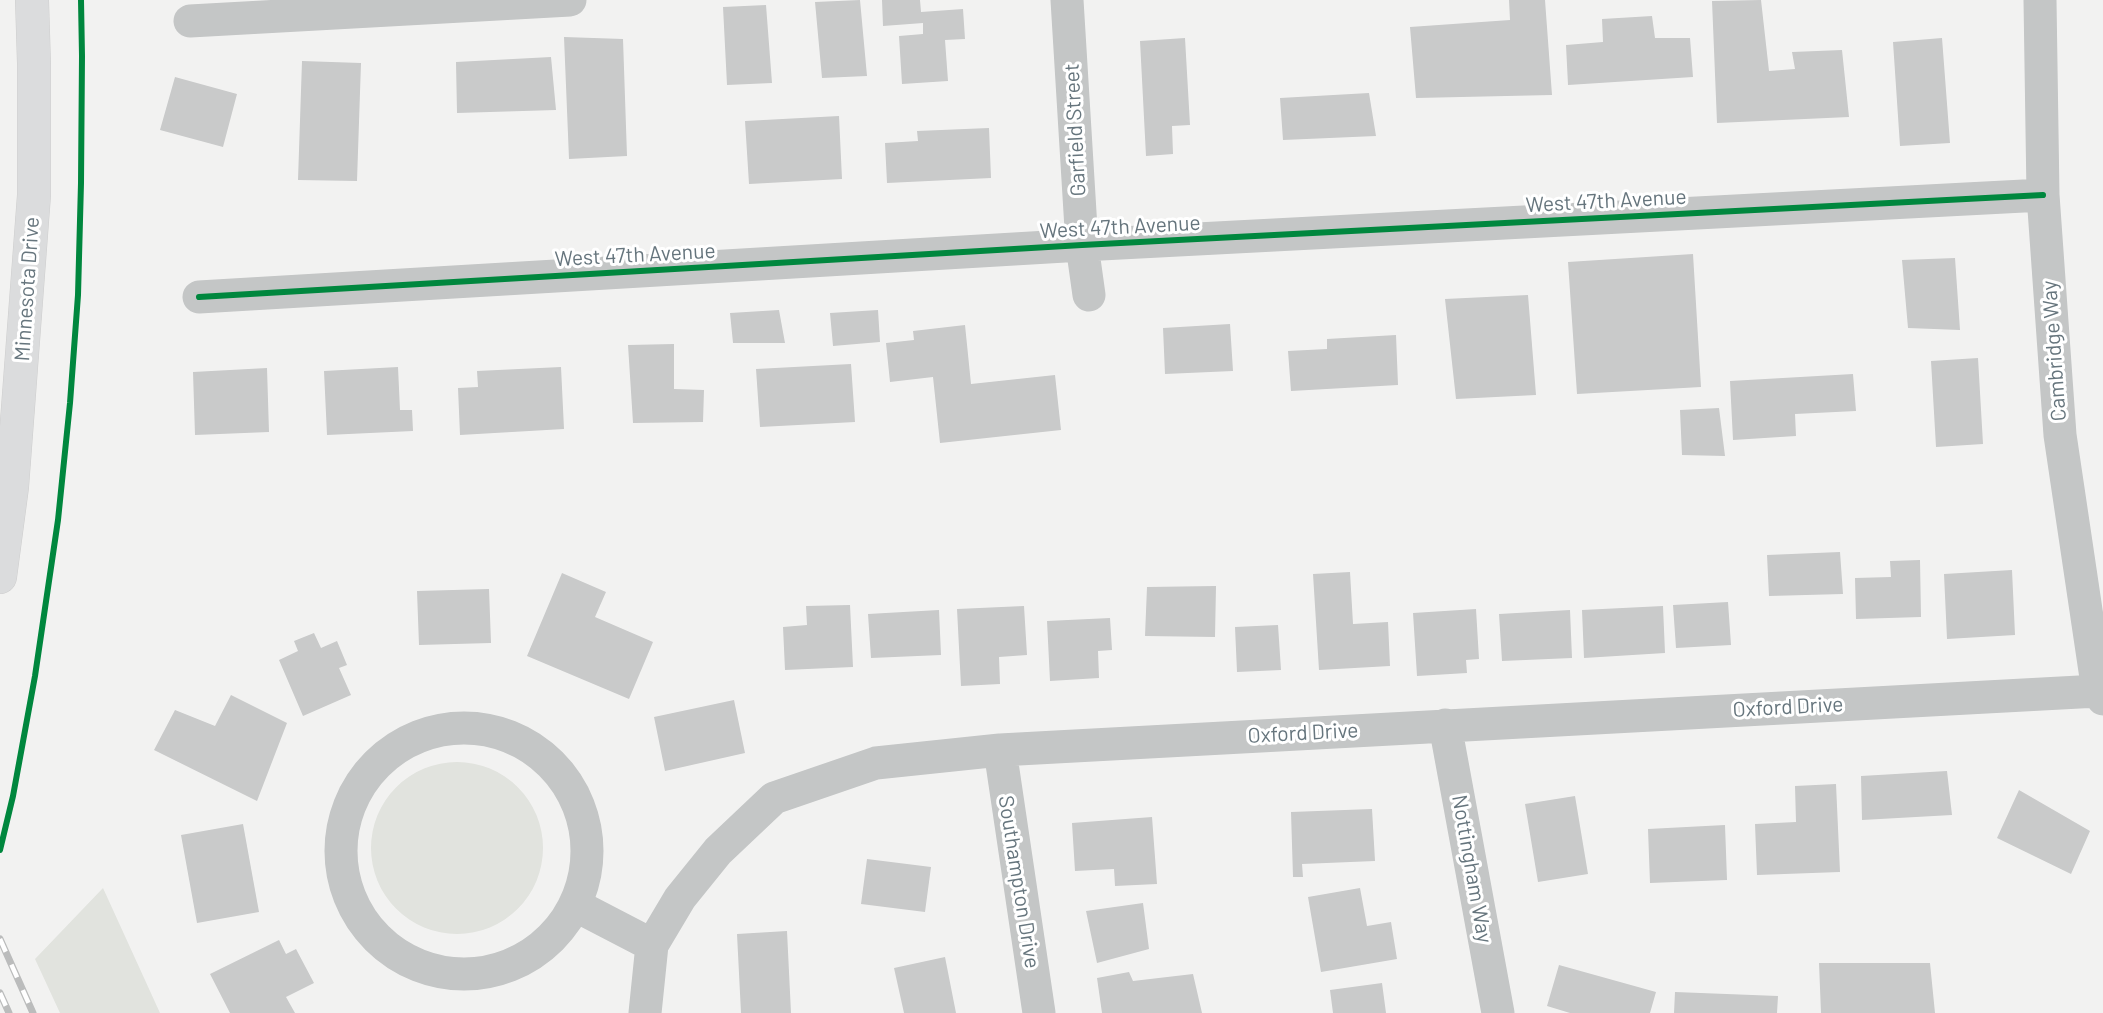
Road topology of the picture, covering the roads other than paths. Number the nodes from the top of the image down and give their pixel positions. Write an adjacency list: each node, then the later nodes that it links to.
1 (32, 0): 10 (highway, Minnesota Drive)
2 (570, 0): 5 (street)
3 (1067, 0): 7 (street, Garfield Street)
4 (2040, 0): 6 (street, Cambridge Way)
5 (190, 21)
6 (2043, 195): 7 (street, West 47th Avenue); 11 (street, Cambridge Way)
7 (1082, 245): 8 (street, Garfield Street); 9 (street, West 47th Avenue)
8 (1089, 295)
9 (199, 297)
10 (0, 577)
11 (2101, 695): 12 (street, Oxford Drive)
12 (1445, 725): 13 (street, Oxford Drive); 18 (street, Nottingham Way)
13 (1000, 750): 15 (street, Oxford Drive); 17 (street, Southampton Drive)
14 (575, 905): 14 (street); 15 (street)
15 (652, 945): 16 (street, Oxford Drive)
16 (645, 1013)
17 (1039, 1013)
18 (1498, 1013)

